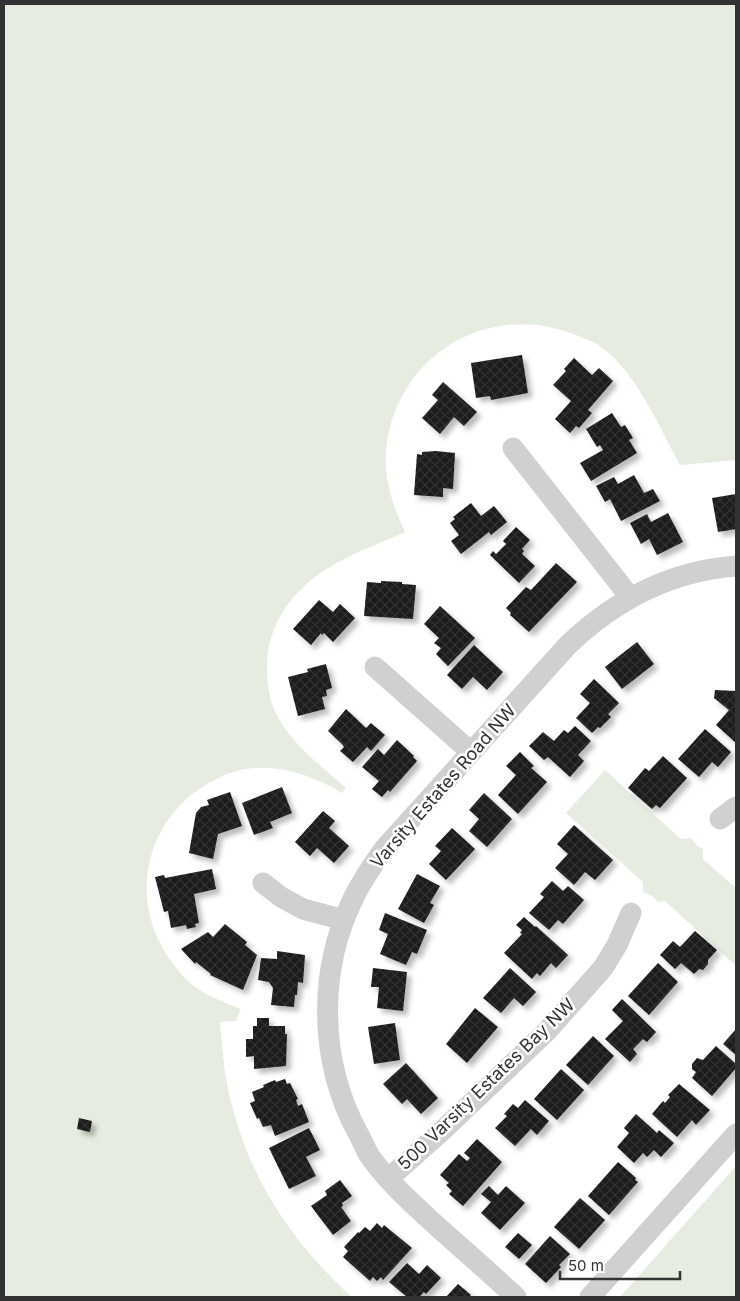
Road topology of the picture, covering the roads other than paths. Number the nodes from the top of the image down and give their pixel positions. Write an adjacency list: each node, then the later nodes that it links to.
1 (513, 448): 3 (street)
2 (736, 566): 3 (street, Varsity Estates Road NW)
3 (630, 597): 5 (street, Varsity Estates Road NW)
4 (375, 666): 5 (street)
5 (471, 752): 8 (street, Varsity Estates Road NW)
6 (263, 883): 8 (street)
7 (632, 913): 10 (street, 500 Varsity Estates Bay NW)
8 (344, 920): 10 (street, Varsity Estates Road NW)
9 (736, 1134): 12 (street)
10 (388, 1179): 11 (street, Varsity Estates Road NW)
11 (516, 1297)
12 (590, 1297)

